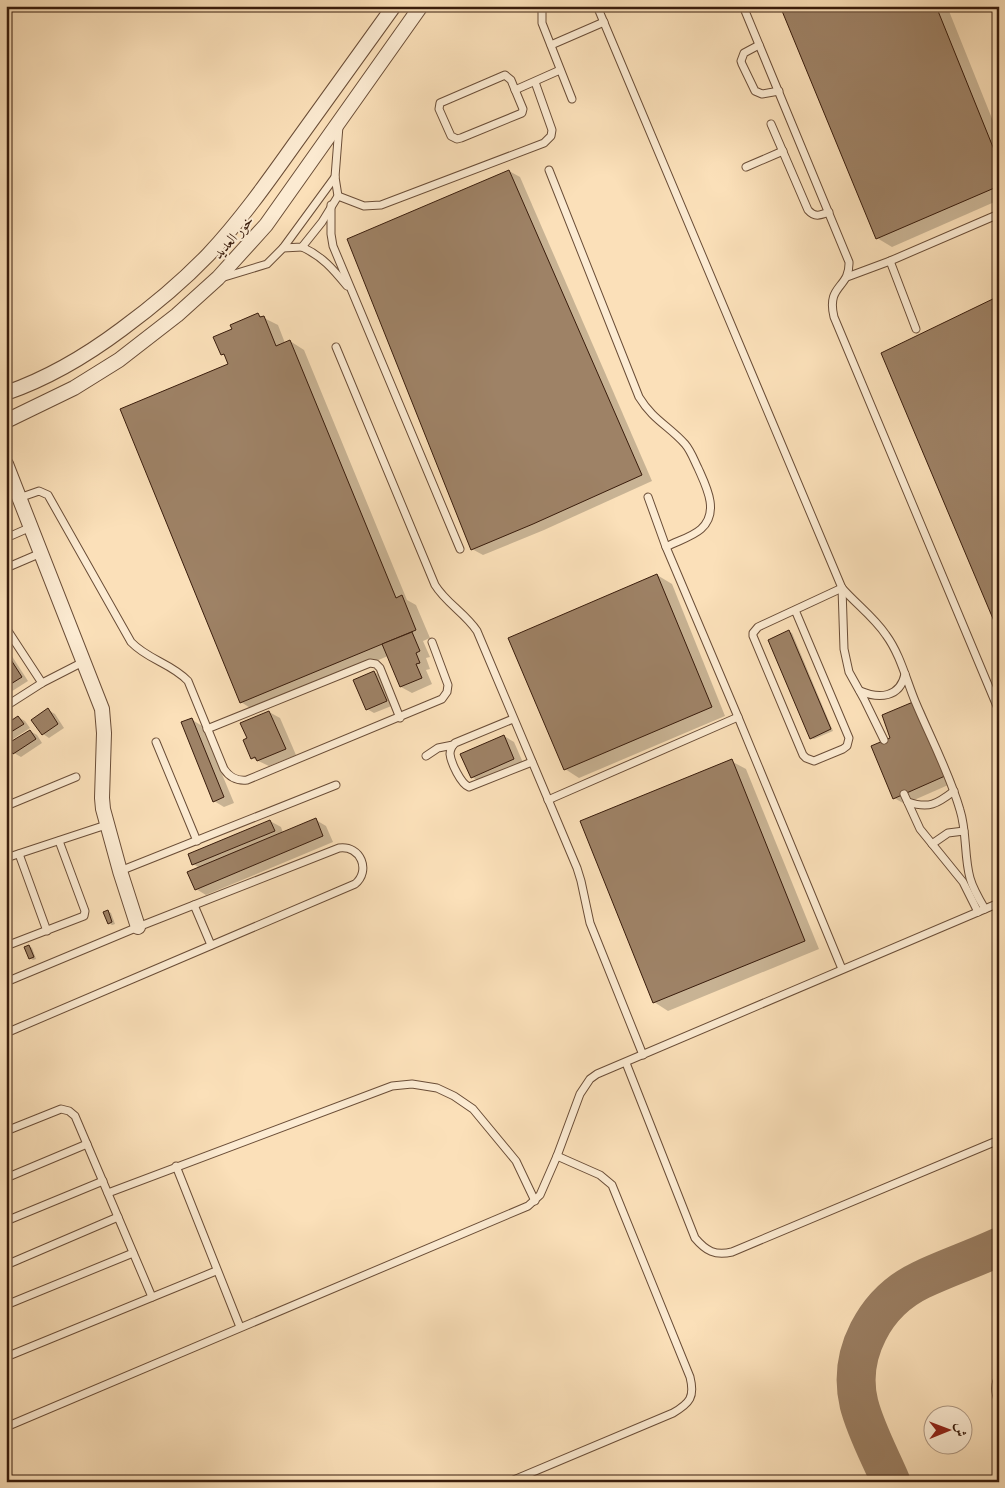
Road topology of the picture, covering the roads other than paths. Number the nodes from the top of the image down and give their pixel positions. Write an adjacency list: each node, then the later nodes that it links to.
1 (394, 6): 32 (street, خور العديد)
2 (421, 6): 14 (street, خور العديد)
3 (542, 6): 7 (lane)
4 (597, 6): 6 (lane)
5 (743, 6): 8 (lane)
6 (604, 22): 7 (lane); 43 (lane)
7 (551, 45): 9 (lane)
8 (759, 45): 12 (lane); 12 (lane)
9 (560, 70): 10 (lane); 13 (lane)
10 (535, 82): 11 (lane); 20 (lane)
11 (515, 90): 11 (lane)
12 (779, 92): 22 (lane)
13 (572, 98)
14 (339, 120): 19 (lane); 28 (street, خور العديد)
15 (771, 124): 16 (lane)
16 (782, 151): 17 (lane); 22 (lane)
17 (746, 168)
18 (549, 170): 39 (lane)
19 (335, 177): 20 (lane); 25 (lane)
20 (338, 196): 21 (lane)
21 (332, 205): 24 (lane); 29 (lane)
22 (829, 212): 27 (lane)
23 (999, 214): 26 (lane)
24 (302, 247): 25 (lane); 29 (lane)
25 (283, 248): 28 (lane)
26 (890, 261): 27 (lane); 30 (lane)
27 (847, 277): 52 (lane)
28 (218, 278): 33 (street, خور العديد)
29 (354, 294): 40 (lane)
30 (916, 329)
31 (336, 347): 55 (lane)
32 (6, 392)
33 (6, 421)
34 (6, 464): 36 (street)
35 (648, 497): 39 (lane)
36 (19, 498): 37 (street); 56 (lane)
37 (31, 527): 38 (lane); 41 (street)
38 (6, 538)
39 (666, 546): 53 (lane)
40 (460, 549)
41 (41, 553): 42 (lane); 47 (street)
42 (6, 568)
43 (842, 588): 44 (lane); 48 (lane); 50 (lane)
44 (795, 610): 44 (lane)
45 (6, 628): 49 (lane)
46 (432, 642): 54 (lane)
47 (83, 662): 49 (lane); 69 (street)
48 (905, 674): 50 (lane); 64 (lane)
49 (42, 683): 51 (lane)
50 (859, 690): 57 (lane)
51 (6, 706)
52 (999, 711)
53 (738, 716): 66 (lane); 84 (lane)
54 (400, 718): 56 (lane); 56 (lane)
55 (513, 719): 59 (lane); 61 (lane)
56 (207, 730)
57 (884, 740)
58 (156, 742): 72 (lane)
59 (453, 745): 60 (lane); 61 (lane)
60 (426, 756)
61 (532, 762): 66 (lane)
62 (76, 777): 68 (lane)
63 (336, 785): 72 (lane)
64 (954, 791): 67 (lane); 70 (lane)
65 (904, 794): 67 (lane)
66 (548, 800): 87 (lane)
67 (908, 802): 73 (lane)
68 (6, 806)
69 (106, 825): 71 (lane); 76 (street)
70 (964, 831): 73 (lane); 79 (lane)
71 (59, 841): 74 (lane); 81 (lane)
72 (197, 841): 76 (lane)
73 (932, 844): 79 (lane)
74 (19, 854): 75 (lane); 81 (lane)
75 (6, 858)
76 (120, 872): 80 (street)
77 (999, 903): 79 (lane)
78 (194, 905): 80 (lane); 82 (lane); 82 (lane)
79 (981, 910): 84 (lane)
80 (138, 927): 85 (lane)
81 (47, 931): 83 (lane)
82 (210, 945): 86 (lane)
83 (6, 946)
84 (842, 969): 87 (lane)
85 (6, 982)
86 (6, 1033)
87 (643, 1055): 88 (lane)
88 (626, 1063): 90 (lane); 92 (lane)
89 (6, 1131): 91 (lane)
90 (999, 1140)
91 (87, 1144): 94 (lane); 95 (lane)
92 (557, 1156): 97 (lane); 110 (lane)
93 (176, 1166): 96 (lane); 97 (lane); 102 (lane)
94 (6, 1178)
95 (103, 1180): 96 (lane); 99 (lane)
96 (108, 1193): 98 (lane)
97 (535, 1201): 105 (lane)
98 (118, 1217): 100 (lane); 101 (lane)
99 (6, 1221)
100 (133, 1253): 103 (lane); 104 (lane)
101 (6, 1265)
102 (216, 1271): 103 (lane); 105 (lane)
103 (152, 1297): 106 (lane)
104 (6, 1305)
105 (240, 1327): 109 (lane)
106 (6, 1356)
107 (999, 1376): 108 (lane)
108 (999, 1403)
109 (6, 1428)
110 (509, 1482)

